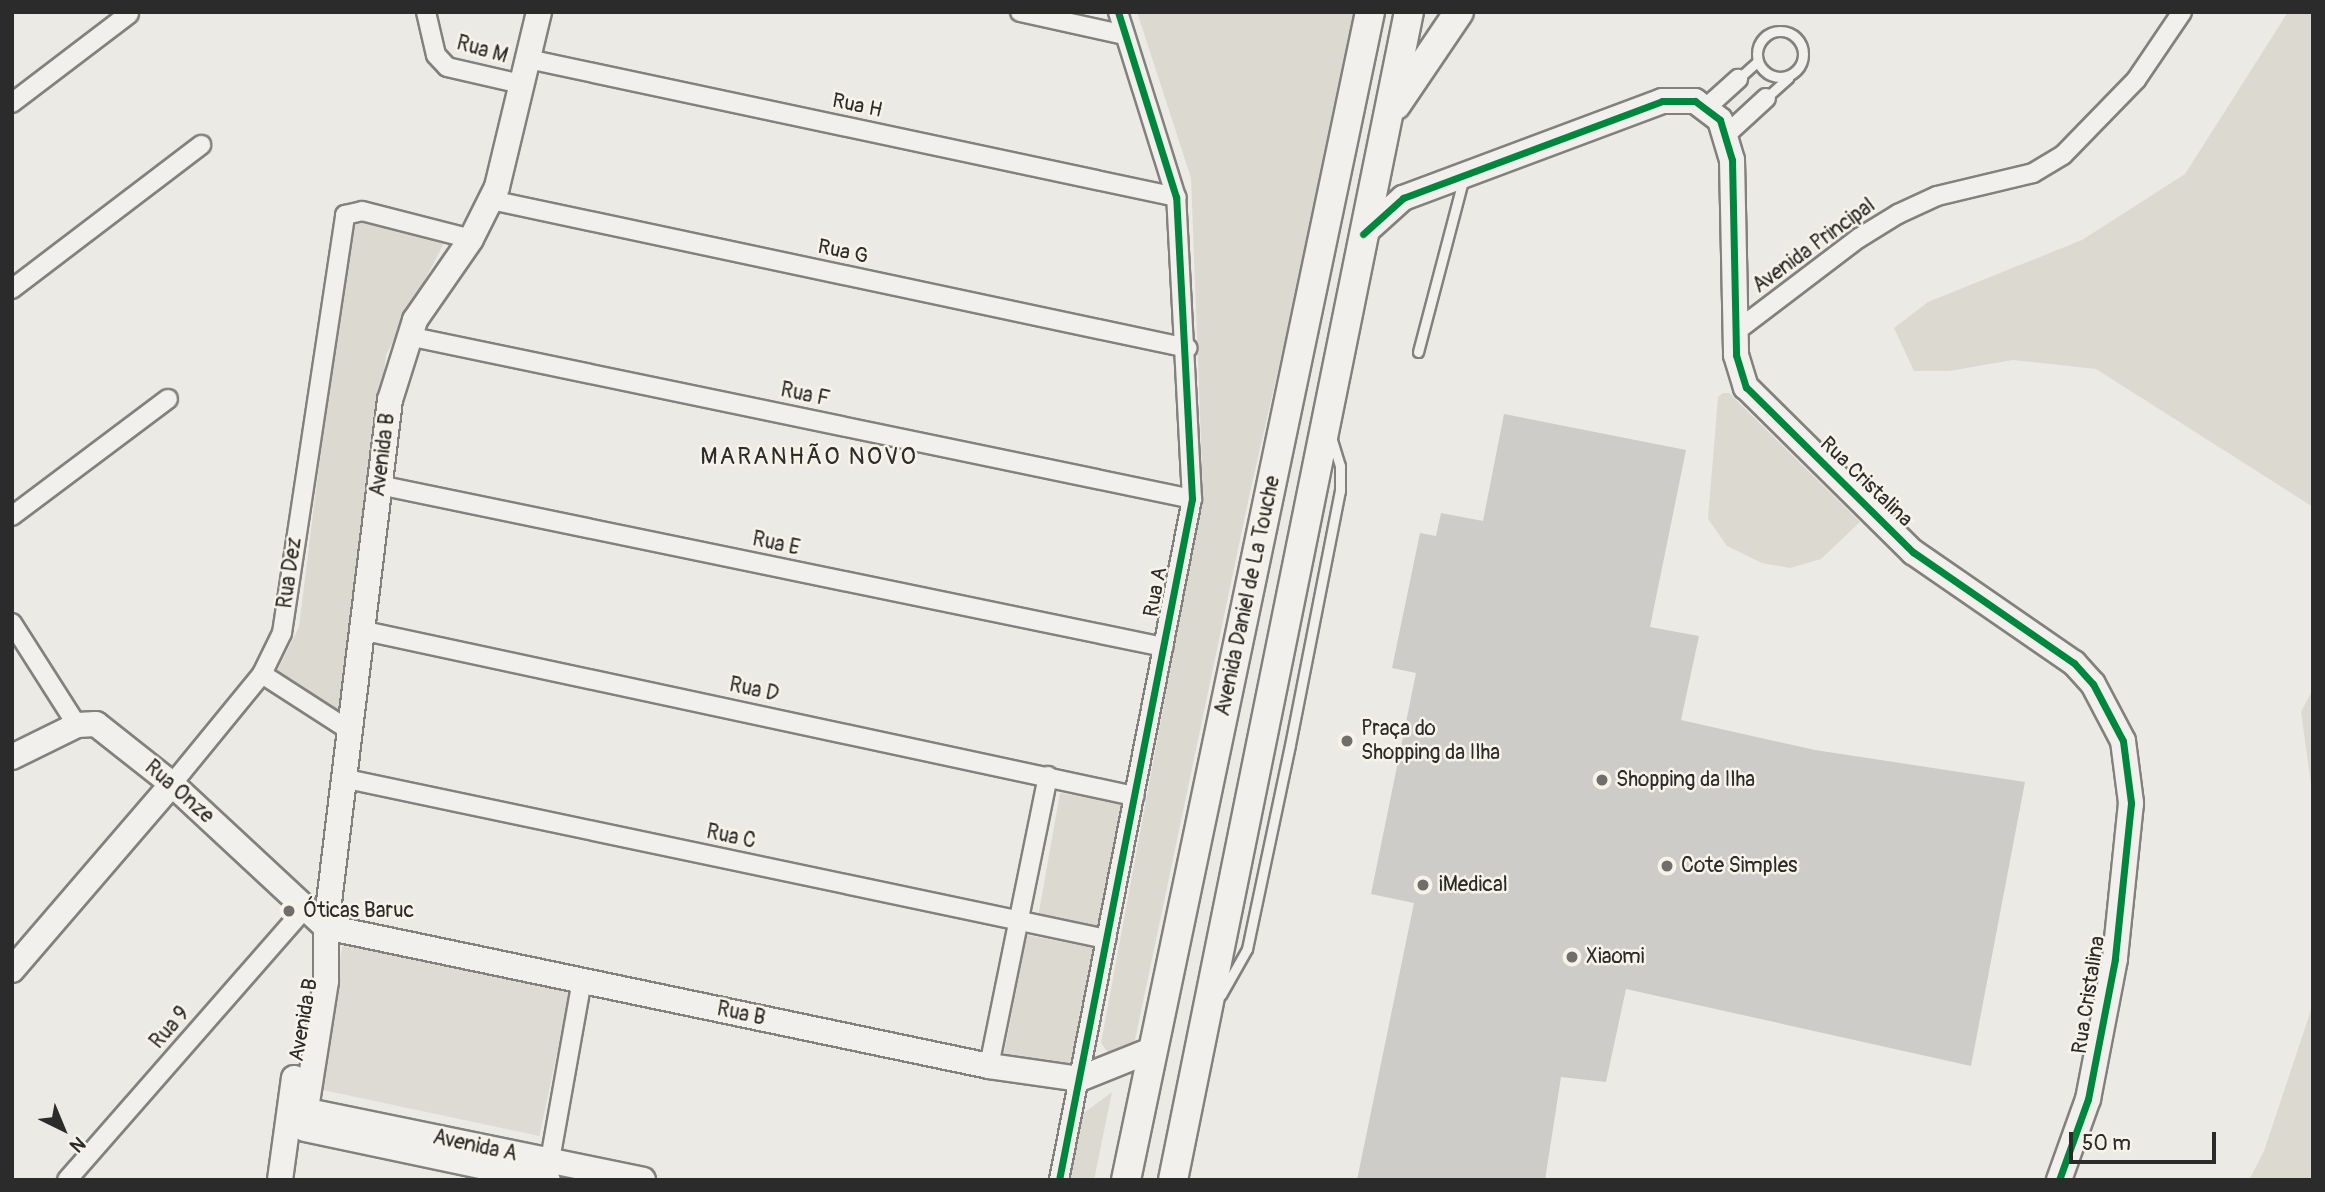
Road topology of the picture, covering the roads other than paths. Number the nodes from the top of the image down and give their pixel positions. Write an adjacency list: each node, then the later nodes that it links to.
1 (426, 12): 16 (street, Rua M)
2 (539, 12): 12 (street, Avenida B)
3 (1020, 12): 10 (street)
4 (1118, 12): 11 (street, Rua A)
5 (1370, 12): 54 (main road, Avenida Daniel de La Touche)
6 (1409, 12): 20 (main road, Avenida Daniel de La Touche)
7 (1459, 12): 20 (main road)
8 (2182, 12): 29 (street, Avenida Principal)
9 (129, 14): 18 (street)
10 (1068, 17): 11 (street)
11 (1125, 35): 24 (street, Rua A)
12 (528, 59): 16 (street, Avenida B); 24 (street, Rua H)
13 (1757, 62): 14 (lane); 14 (lane); 15 (lane)
14 (1791, 75): 17 (lane)
15 (1738, 79): 19 (street)
16 (521, 85): 25 (street, Avenida B)
17 (1766, 98): 21 (street)
18 (12, 103)
19 (1707, 107): 21 (street, Rua Cristalina); 23 (street)
20 (1387, 119): 26 (main road, Avenida Daniel de La Touche)
21 (1727, 134): 29 (street, Rua Cristalina)
22 (201, 145): 28 (street)
23 (1465, 172): 26 (street); 32 (lane)
24 (1176, 197): 31 (street, Rua A)
25 (491, 200): 27 (street, Avenida B); 31 (street, Rua G)
26 (1363, 234): 66 (main road, Avenida Daniel de La Touche)
27 (471, 239): 30 (street, Avenida B); 40 (street, Rua Dez)
28 (12, 289)
29 (1735, 332): 67 (street, Rua Cristalina)
30 (408, 336): 34 (street, Avenida B); 35 (street, Rua F)
31 (1187, 348): 35 (street, Rua A)
32 (1418, 352)
33 (169, 399): 36 (street)
34 (379, 485): 38 (street, Avenida B); 39 (street, Rua E)
35 (1192, 499): 39 (street, Rua A)
36 (12, 516)
37 (12, 623): 41 (street)
38 (365, 631): 42 (street, Avenida B); 44 (street, Rua D)
39 (1163, 647): 47 (street, Rua A)
40 (262, 674): 42 (street); 46 (street, Rua Dez)
41 (77, 724): 43 (street); 46 (street, Rua Onze)
42 (352, 732): 45 (street, Avenida B)
43 (12, 757)
44 (1048, 776): 47 (street, Rua D); 49 (street)
45 (347, 779): 49 (street, Rua C); 50 (street, Avenida B)
46 (172, 784): 48 (street, Rua Onze); 52 (street, Rua Dez)
47 (1134, 796): 51 (street, Rua A)
48 (307, 906): 50 (street, Rua Onze); 60 (street, Rua 9)
49 (1018, 921): 51 (street, Rua C); 55 (street)
50 (326, 927): 53 (street, Rua B); 57 (street, Avenida B)
51 (1106, 939): 56 (street, Rua A)
52 (12, 970)
53 (582, 981): 55 (street, Rua B); 59 (street)
54 (1154, 1049): 56 (street); 65 (main road, Avenida Daniel de La Touche)
55 (989, 1066): 56 (street, Rua B)
56 (1079, 1079): 64 (street, Rua A)
57 (299, 1119): 58 (street, Avenida A); 61 (street); 62 (street)
58 (513, 1169): 59 (street, Avenida A)
59 (548, 1173): 63 (street, Avenida A)
60 (67, 1180)
61 (280, 1180)
62 (295, 1180)
63 (643, 1180)
64 (1059, 1180)
65 (1126, 1180)
66 (1172, 1180)
67 (2059, 1180)

